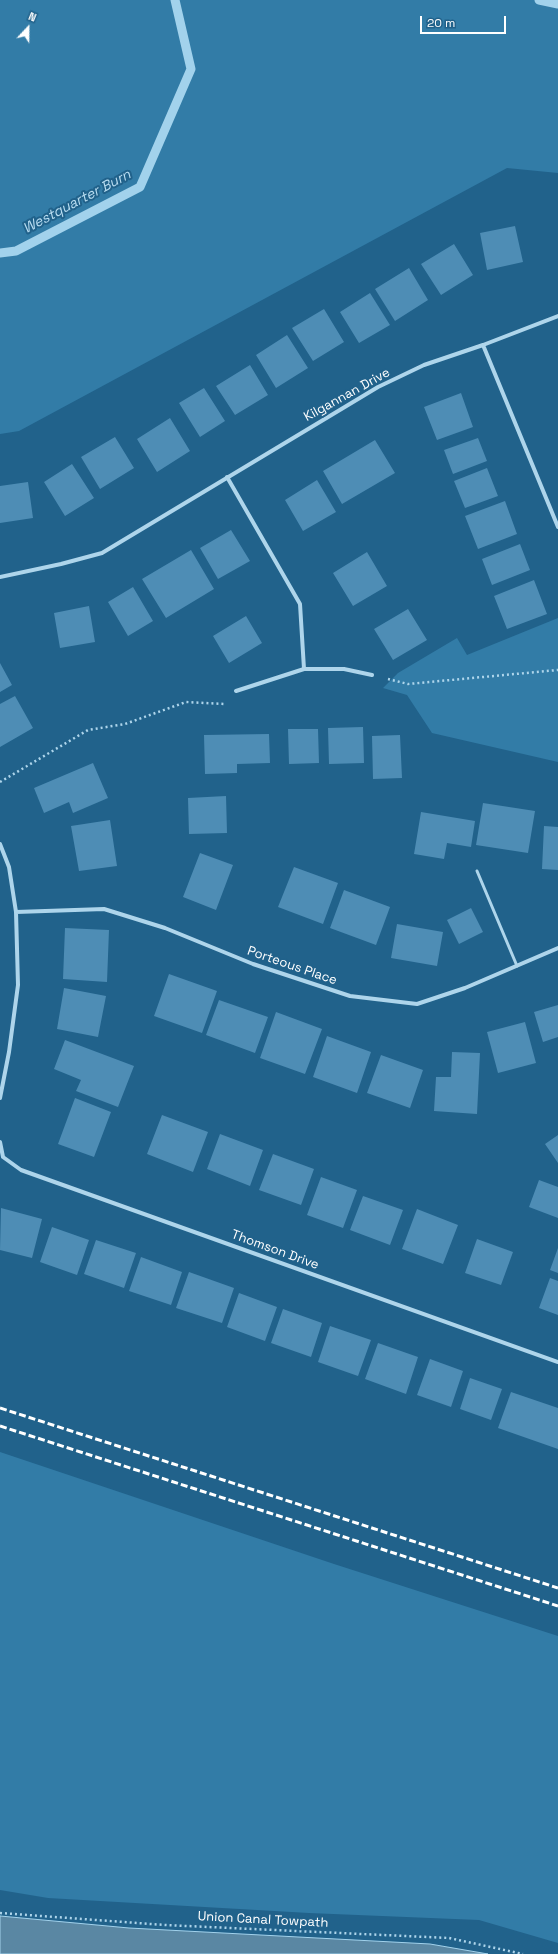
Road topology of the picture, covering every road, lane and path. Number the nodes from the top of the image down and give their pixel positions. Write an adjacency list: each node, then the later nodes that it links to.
1 (558, 316): 2 (street, Kilgannan Drive)
2 (483, 344): 3 (street, Kilgannan Drive); 4 (street)
3 (227, 477): 5 (street, Kilgannan Drive); 6 (street)
4 (558, 527)
5 (0, 577)
6 (304, 669): 8 (street); 9 (street)
7 (558, 670): 8 (path)
8 (372, 676)
9 (236, 691): 10 (path)
10 (0, 782)
11 (0, 844): 13 (street)
12 (477, 871): 15 (lane)
13 (16, 912): 15 (street, Porteous Place); 16 (street)
14 (558, 948): 15 (street, Porteous Place)
15 (517, 966)
16 (0, 1098)
17 (0, 1142): 18 (street, Thomson Drive)
18 (558, 1362)
19 (0, 1913): 20 (path, Union Canal Towpath)
20 (523, 1954)

